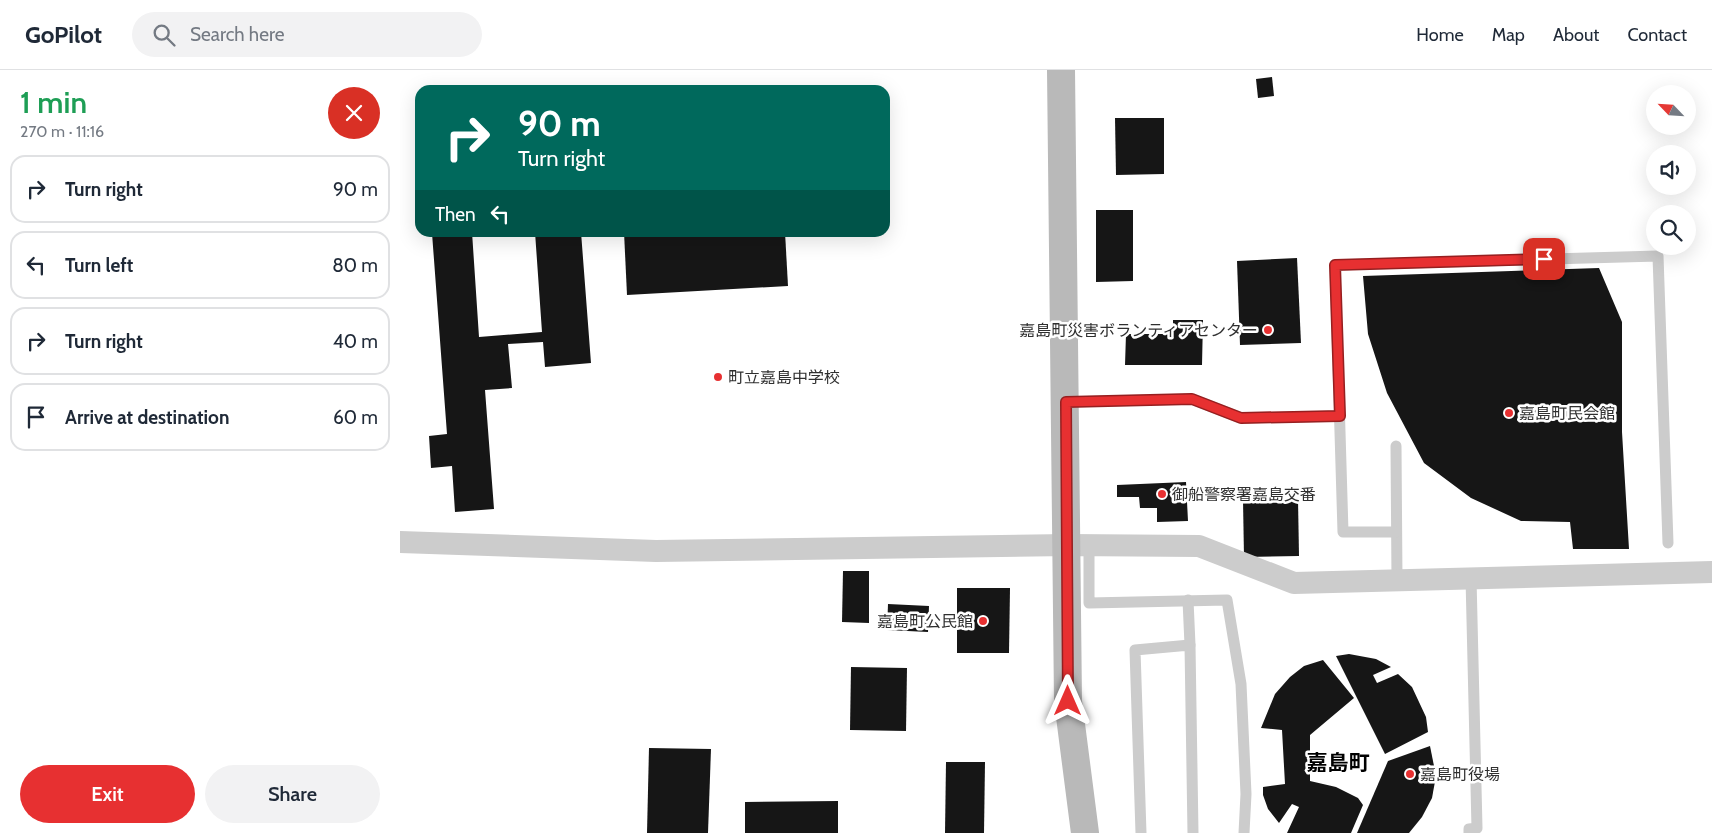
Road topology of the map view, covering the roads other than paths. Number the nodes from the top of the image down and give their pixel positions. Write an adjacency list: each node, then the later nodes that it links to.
1 (1061, 70): 2 (street)
2 (1066, 402): 3 (lane); 8 (street)
3 (1340, 416): 5 (lane); 7 (lane)
4 (1396, 446): 5 (lane)
5 (1396, 532): 11 (lane)
6 (400, 542): 8 (street)
7 (1668, 543)
8 (1078, 546): 11 (street); 12 (lane); 14 (street)
9 (1712, 572): 10 (street)
10 (1471, 578): 11 (street); 18 (lane)
11 (1396, 580)
12 (1188, 600): 13 (lane); 17 (lane)
13 (1190, 645): 15 (lane); 16 (lane)
14 (1085, 833)
15 (1141, 833)
16 (1193, 833)
17 (1244, 833)
18 (1469, 833)

